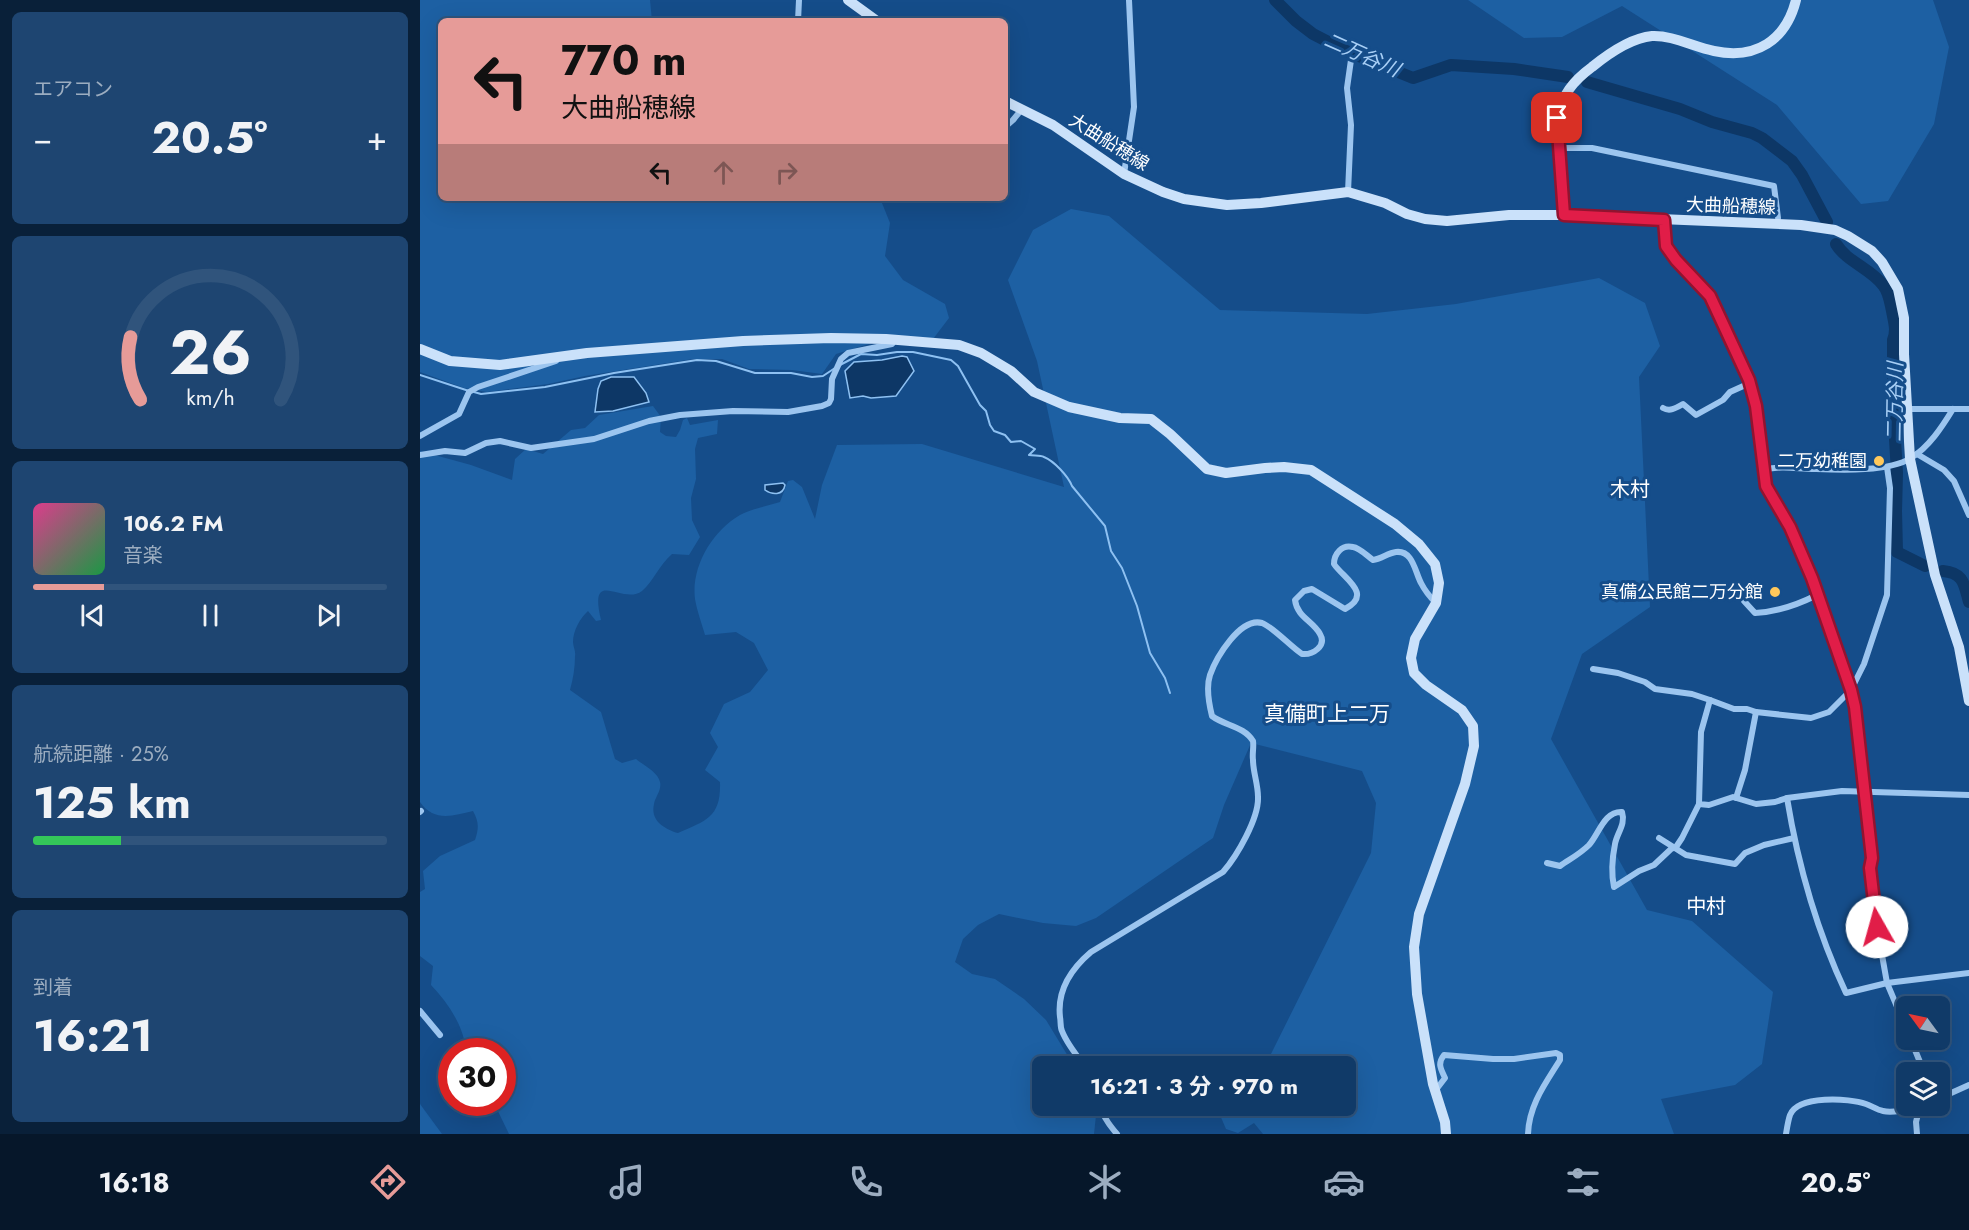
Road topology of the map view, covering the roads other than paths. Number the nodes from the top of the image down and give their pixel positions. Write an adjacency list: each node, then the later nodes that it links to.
1 (799, 0): 5 (street)
2 (848, 0): 6 (main road)
3 (1129, 0): 12 (street)
4 (1796, 0): 11 (main road)
5 (798, 18)
6 (873, 18)
7 (1351, 60): 13 (street)
8 (1008, 102): 9 (main road, 大曲船穂線)
9 (1022, 109): 10 (street); 12 (main road, 大曲船穂線)
10 (1008, 124)
11 (1559, 148): 14 (main road); 15 (street)
12 (1124, 174): 13 (main road, 大曲船穂線)
13 (1348, 192): 14 (main road, 大曲船穂線)
14 (1564, 215): 16 (main road, 大曲船穂線)
15 (1778, 218)
16 (1664, 220): 20 (street); 22 (main road, 大曲船穂線)
17 (897, 339): 19 (main road); 26 (street); 33 (main road)
18 (420, 349): 19 (main road)
19 (573, 356): 25 (street)
20 (1750, 383): 21 (street); 29 (street)
21 (1663, 408)
22 (1908, 409): 23 (street); 27 (main road, 大曲船穂線)
23 (1953, 409): 24 (street); 27 (street)
24 (1969, 409)
25 (420, 436)
26 (420, 455)
27 (1914, 456): 28 (street); 30 (street); 37 (main road, 大曲船穂線)
28 (1887, 467): 29 (street); 35 (street)
29 (1764, 470): 31 (street)
30 (1969, 515)
31 (1817, 595): 32 (street); 35 (street)
32 (1744, 602)
33 (1436, 603): 53 (street); 55 (main road)
34 (1593, 669): 36 (street)
35 (1851, 690): 38 (street); 39 (street)
36 (1710, 700): 38 (street); 43 (street)
37 (1969, 701)
38 (1756, 712): 41 (street)
39 (1864, 790): 40 (street); 42 (street); 49 (street)
40 (1969, 795)
41 (1736, 798): 42 (street); 43 (street)
42 (1787, 798): 45 (street)
43 (1699, 804): 46 (street)
44 (1659, 838): 46 (street)
45 (1794, 838): 46 (street); 49 (street)
46 (1674, 848): 47 (street)
47 (1547, 863)
48 (1969, 973): 49 (street)
49 (1887, 983): 50 (street)
50 (1896, 1004)
51 (420, 1011): 52 (street)
52 (440, 1035)
53 (1078, 1056)
54 (1969, 1085): 56 (street)
55 (1435, 1091): 61 (main road); 62 (street)
56 (1950, 1094)
57 (1896, 1110): 63 (street)
58 (1105, 1116): 60 (street)
59 (1917, 1116): 64 (street)
60 (1117, 1134)
61 (1446, 1134)
62 (1528, 1134)
63 (1786, 1134)
64 (1917, 1134)

